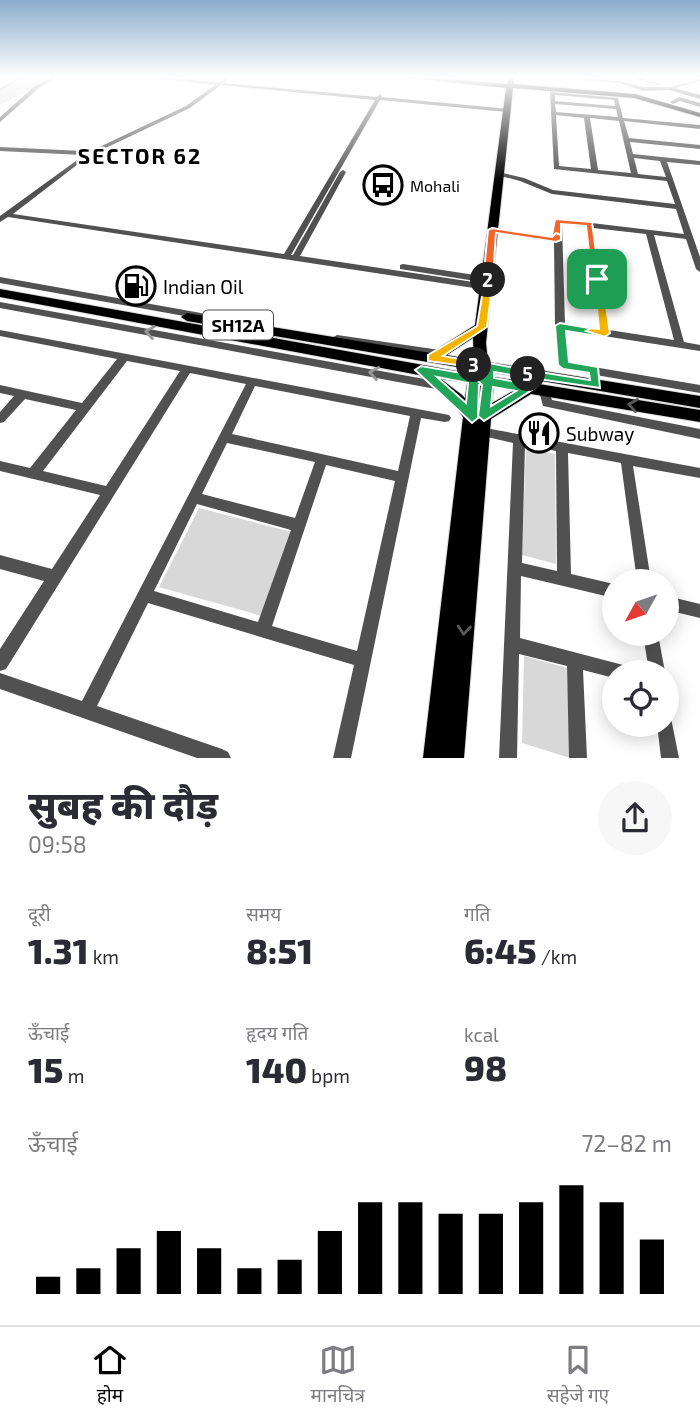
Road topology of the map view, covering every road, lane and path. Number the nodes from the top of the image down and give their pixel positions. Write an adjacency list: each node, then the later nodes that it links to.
1 (177, 112): 16 (street)
2 (374, 112): 30 (street)
3 (507, 112): 20 (main road)
4 (619, 112): 7 (street)
5 (554, 113): 6 (street); 19 (street)
6 (587, 116): 7 (street); 19 (street)
7 (621, 119): 8 (street); 11 (street)
8 (649, 122): 9 (street); 12 (street)
9 (685, 125): 10 (street); 13 (street)
10 (700, 127)
11 (626, 140): 12 (street); 15 (street)
12 (656, 142): 13 (street)
13 (697, 146)
14 (0, 150): 16 (street)
15 (630, 156): 17 (street); 21 (street)
16 (80, 157): 24 (street)
17 (663, 159): 18 (street); 22 (street)
18 (700, 163)
19 (595, 172): 21 (street)
20 (499, 174): 23 (street); 26 (main road)
21 (635, 176): 22 (street)
22 (670, 179): 23 (street)
23 (680, 207): 28 (street)
24 (6, 215): 30 (street)
25 (589, 224): 27 (street); 29 (street); 38 (street)
26 (492, 230): 29 (street); 32 (main road)
27 (649, 231): 28 (street); 39 (street)
28 (690, 237): 31 (street)
29 (556, 240): 35 (street)
30 (293, 255): 32 (street)
31 (700, 267)
32 (487, 283): 36 (main road)
33 (1, 284): 41 (main road, SH12A); 44 (main road, SH12A)
34 (0, 305): 48 (street, one-way to 34)
35 (560, 326): 38 (street); 46 (street)
36 (481, 327): 41 (main road); 45 (main road)
37 (0, 333): 42 (street)
38 (605, 333): 39 (street)
39 (680, 345): 40 (street)
40 (700, 348)
41 (436, 356): 45 (main road, SH12A)
42 (124, 357): 43 (street); 54 (street)
43 (187, 369): 47 (street); 71 (street)
44 (421, 370): 45 (main road, SH12A); 48 (main road)
45 (481, 372): 46 (main road, SH12A); 51 (main road, SH12A); 57 (main road)
46 (595, 378): 49 (street); 53 (main road, SH12A)
47 (251, 382): 55 (street); 62 (street)
48 (441, 386): 57 (main road)
49 (700, 388)
50 (0, 389): 52 (street)
51 (537, 390): 56 (main road, SH12A, one-way to 51); 57 (main road); 60 (street)
52 (23, 394): 54 (street); 59 (street)
53 (700, 402)
54 (85, 408): 69 (street)
55 (416, 414): 58 (street); 70 (street)
56 (700, 416)
57 (478, 417): 94 (main road); 95 (main road, one-way to 95)
58 (445, 418)
59 (0, 419)
60 (700, 433)
61 (491, 434): 63 (street)
62 (224, 436): 65 (street); 72 (street)
63 (519, 440): 64 (street); 75 (street)
64 (562, 447): 66 (street); 78 (street)
65 (323, 459): 70 (street); 73 (street)
66 (626, 459): 68 (street); 76 (street)
67 (0, 466): 69 (street)
68 (700, 473)
69 (33, 474): 71 (street)
70 (402, 477): 85 (street)
71 (109, 492): 77 (street)
72 (194, 498): 73 (street); 80 (street)
73 (300, 526): 83 (street)
74 (0, 562): 77 (street)
75 (515, 568): 78 (street); 84 (street)
76 (642, 569)
77 (55, 577): 87 (street)
78 (564, 579): 79 (street)
79 (602, 588)
80 (144, 595): 83 (street); 90 (street)
81 (679, 606): 82 (street)
82 (700, 611)
83 (262, 630): 85 (street)
84 (512, 644): 86 (street); 96 (street)
85 (362, 660): 93 (street)
86 (575, 660): 88 (street); 97 (street)
87 (0, 663)
88 (602, 667)
89 (0, 681): 90 (street)
90 (86, 711): 92 (street)
91 (667, 737): 98 (street)
92 (222, 758)
93 (342, 758)
94 (435, 758)
95 (452, 758)
96 (510, 758)
97 (578, 758)
98 (670, 758)

